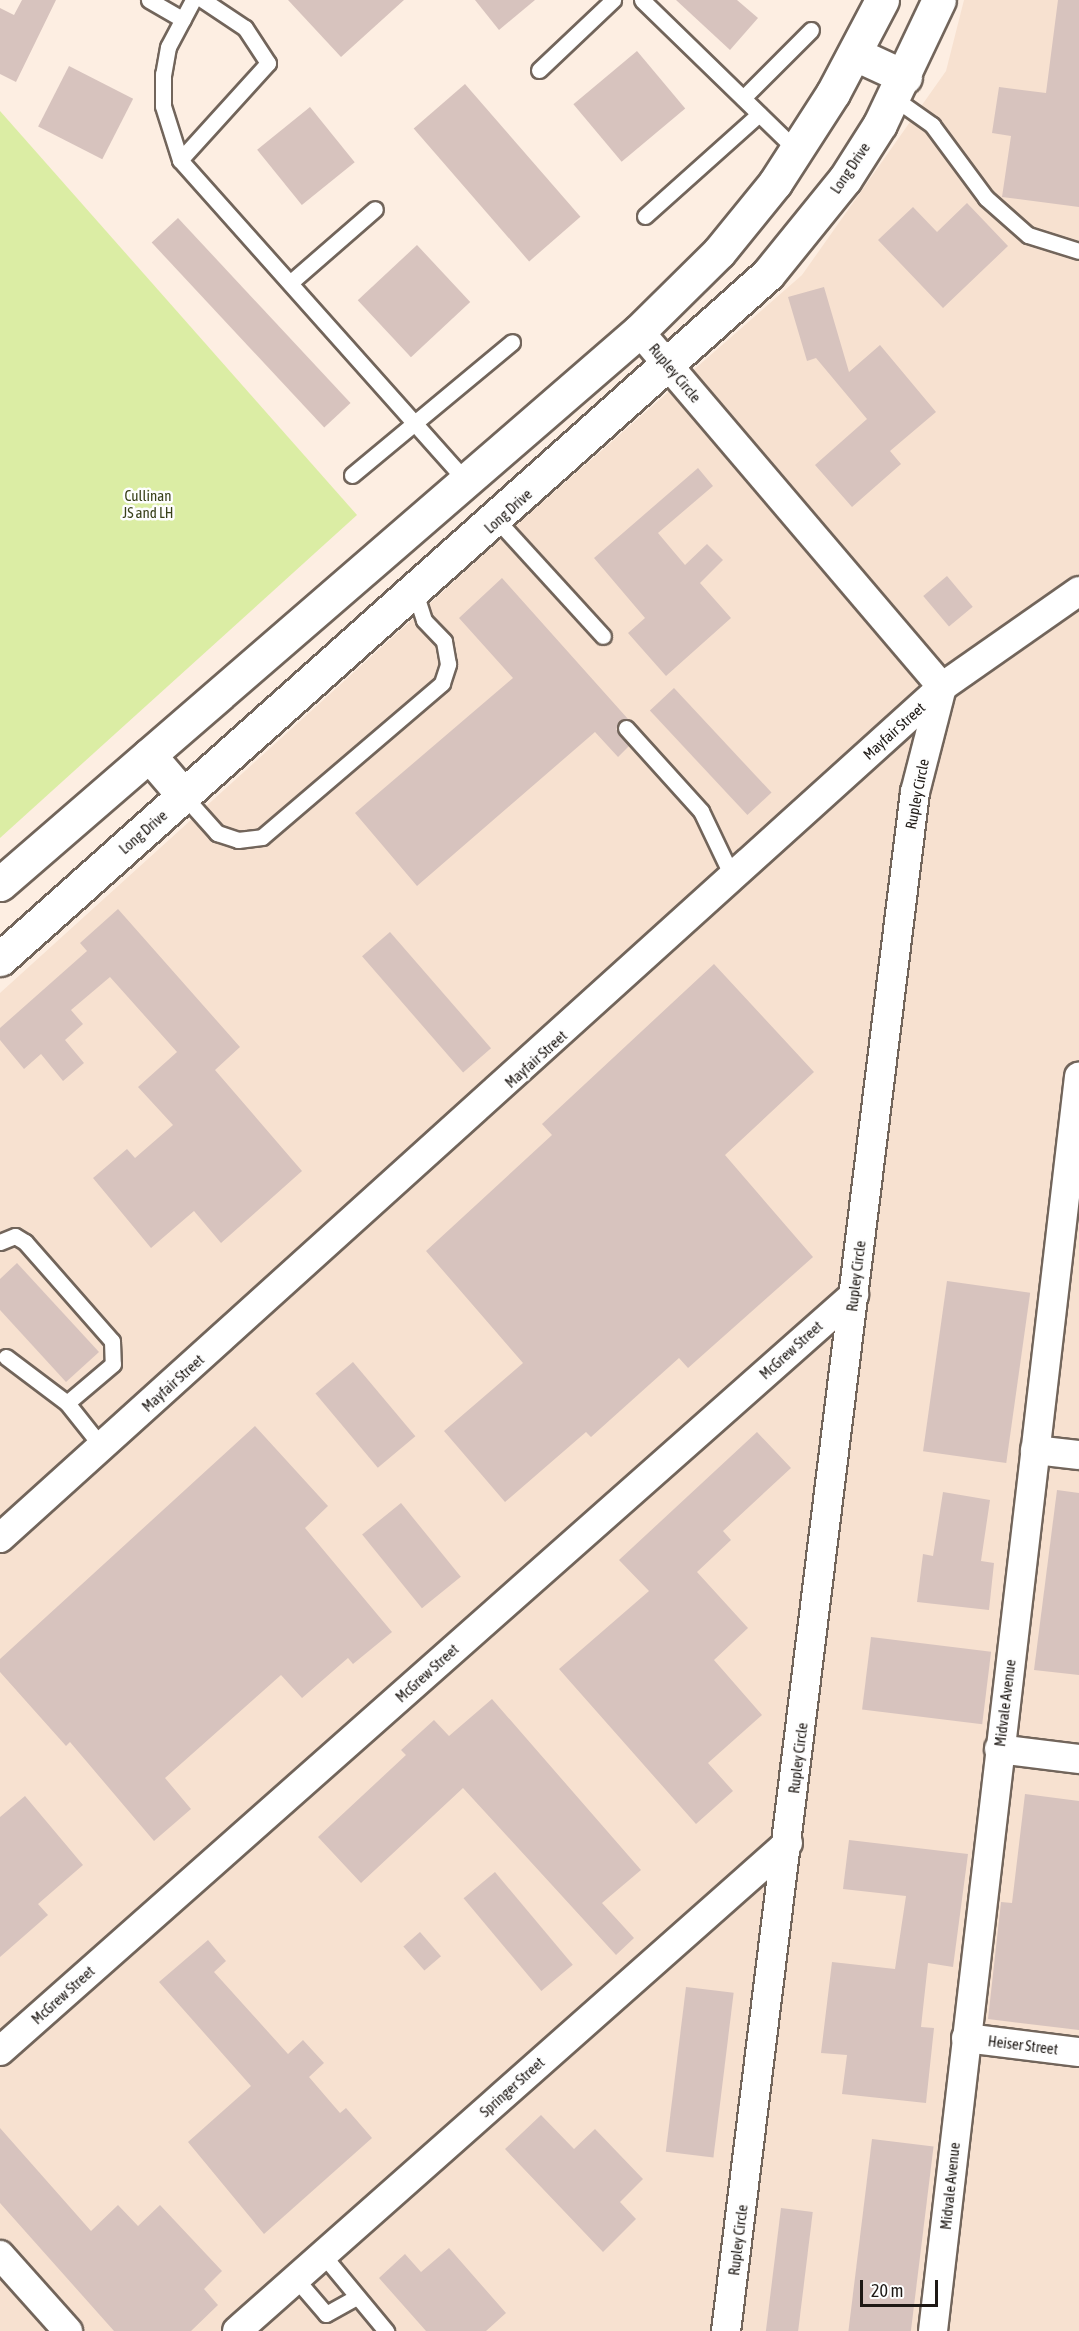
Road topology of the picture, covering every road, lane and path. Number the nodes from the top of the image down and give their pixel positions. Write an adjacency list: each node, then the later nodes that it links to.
1 (149, 0): 8 (lane)
2 (193, 0): 8 (lane)
3 (203, 0): 16 (lane)
4 (613, 0): 11 (lane)
5 (642, 0): 13 (lane)
6 (882, 0): 10 (main road)
7 (939, 0): 12 (main road, Long Drive)
8 (183, 20): 16 (lane)
9 (812, 30): 13 (lane)
10 (855, 54): 12 (main road); 15 (main road)
11 (539, 70)
12 (899, 88): 19 (lane); 23 (main road, Long Drive)
13 (743, 98): 14 (lane)
14 (759, 114): 15 (lane); 18 (lane)
15 (796, 150): 21 (main road)
16 (180, 160): 20 (lane)
17 (375, 209): 20 (lane)
18 (645, 216)
19 (1079, 251)
20 (291, 282): 24 (lane)
21 (639, 331): 23 (street, Rupley Circle); 26 (main road)
22 (512, 342): 24 (lane)
23 (669, 367): 27 (main road, Long Drive); 32 (street, Rupley Circle)
24 (414, 423): 25 (lane); 26 (lane)
25 (352, 475)
26 (466, 481): 28 (main road)
27 (496, 520): 30 (main road, Long Drive); 31 (lane)
28 (392, 545): 30 (main road); 34 (main road)
29 (1079, 591): 32 (street, Mayfair Street)
30 (415, 593): 35 (main road, Long Drive); 35 (lane)
31 (603, 636)
32 (942, 687): 36 (street, Mayfair Street); 42 (street, Rupley Circle)
33 (626, 728): 36 (lane)
34 (149, 755): 35 (main road); 37 (main road)
35 (184, 796): 38 (main road, Long Drive)
36 (733, 878): 45 (street, Mayfair Street)
37 (0, 884)
38 (0, 959)
39 (1079, 1076): 40 (street, Midvale Avenue)
40 (1074, 1155): 46 (street, Midvale Avenue)
41 (0, 1242): 44 (lane)
42 (854, 1295): 51 (street, Rupley Circle); 53 (street, McGrew Street)
43 (2, 1356): 44 (lane)
44 (67, 1403): 45 (lane)
45 (102, 1447): 48 (street, Mayfair Street)
46 (1035, 1450): 47 (street); 49 (street, Midvale Avenue)
47 (1079, 1455)
48 (0, 1538)
49 (999, 1749): 50 (street); 52 (street, Midvale Avenue)
50 (1079, 1759)
51 (788, 1843): 56 (street, Springer Street); 62 (street, Rupley Circle)
52 (966, 2038): 54 (street, Heiser Street); 63 (street, Midvale Avenue)
53 (0, 2050)
54 (1079, 2052)
55 (0, 2255): 59 (street)
56 (323, 2255): 57 (street, Springer Street); 58 (lane)
57 (296, 2279): 58 (lane); 60 (street, Springer Street)
58 (357, 2297): 61 (lane)
59 (68, 2331)
60 (237, 2331)
61 (386, 2331)
62 (726, 2331)
63 (933, 2331)

